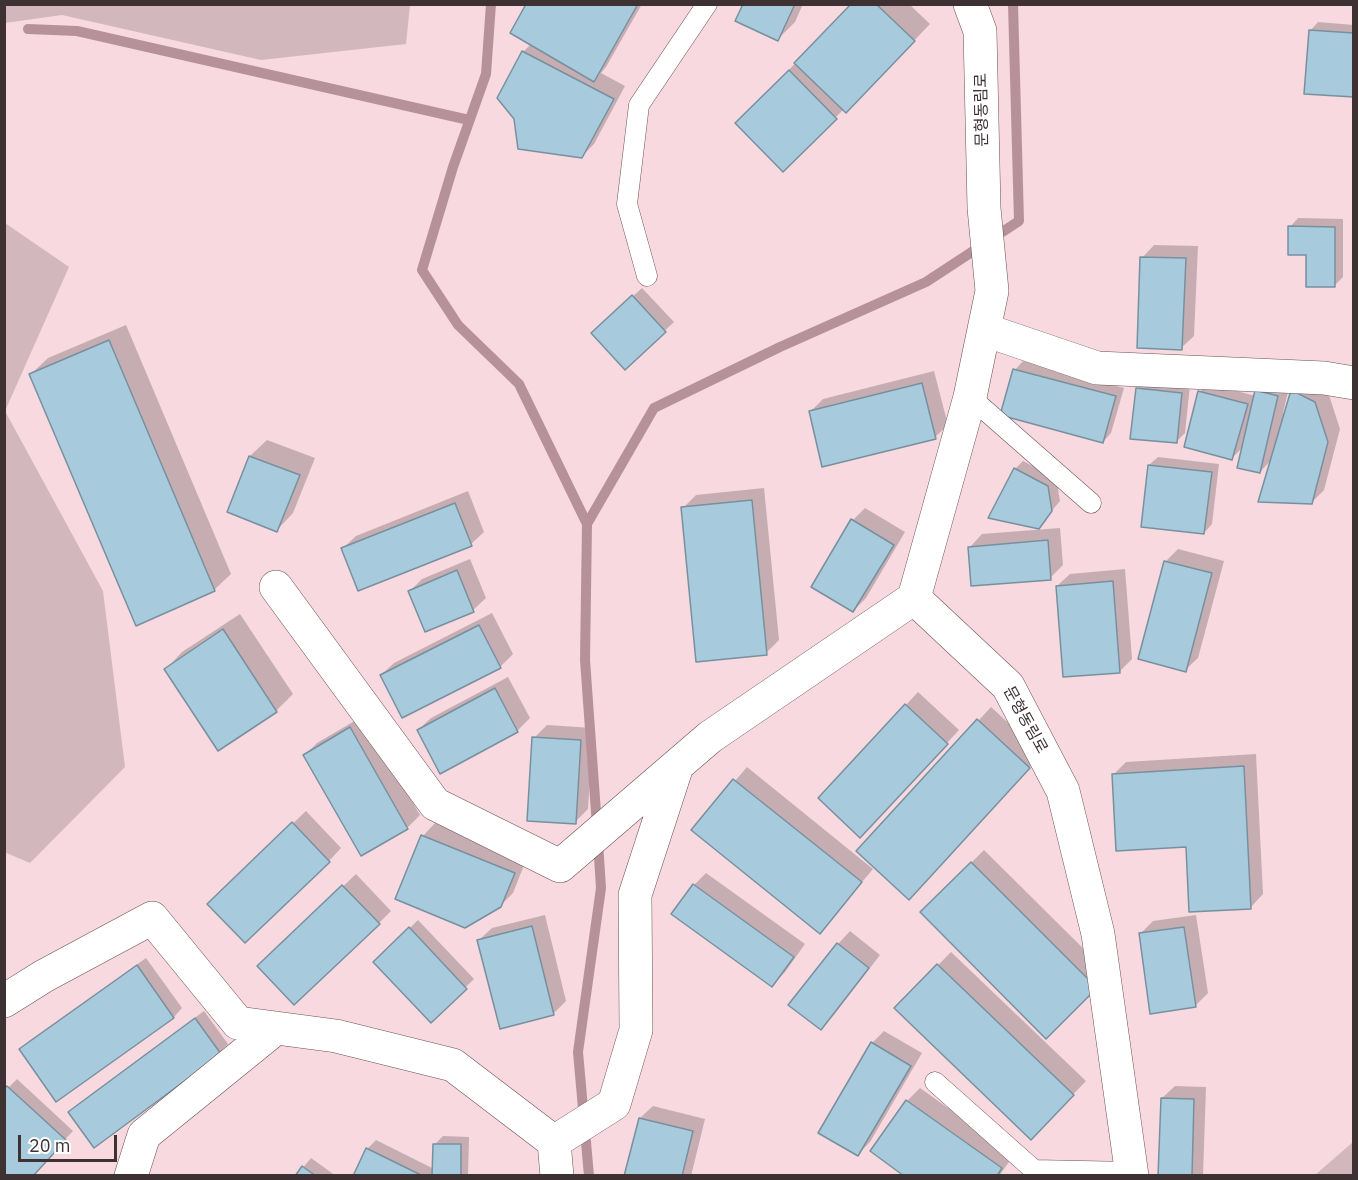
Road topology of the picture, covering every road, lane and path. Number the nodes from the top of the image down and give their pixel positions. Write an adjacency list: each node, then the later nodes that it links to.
1 (707, 4): 3 (lane)
2 (970, 4): 4 (street, 문형동림로)
3 (646, 276)
4 (985, 330): 5 (street); 6 (street)
5 (1353, 383)
6 (970, 397): 7 (lane); 9 (street)
7 (1091, 503)
8 (276, 587): 10 (street)
9 (914, 598): 10 (street); 15 (street, 문형동림로)
10 (677, 766): 14 (street)
11 (4, 1001): 12 (street)
12 (276, 1028): 14 (street); 16 (street)
13 (935, 1082): 15 (lane)
14 (559, 1139): 17 (street)
15 (1132, 1174)
16 (131, 1176)
17 (556, 1176)

